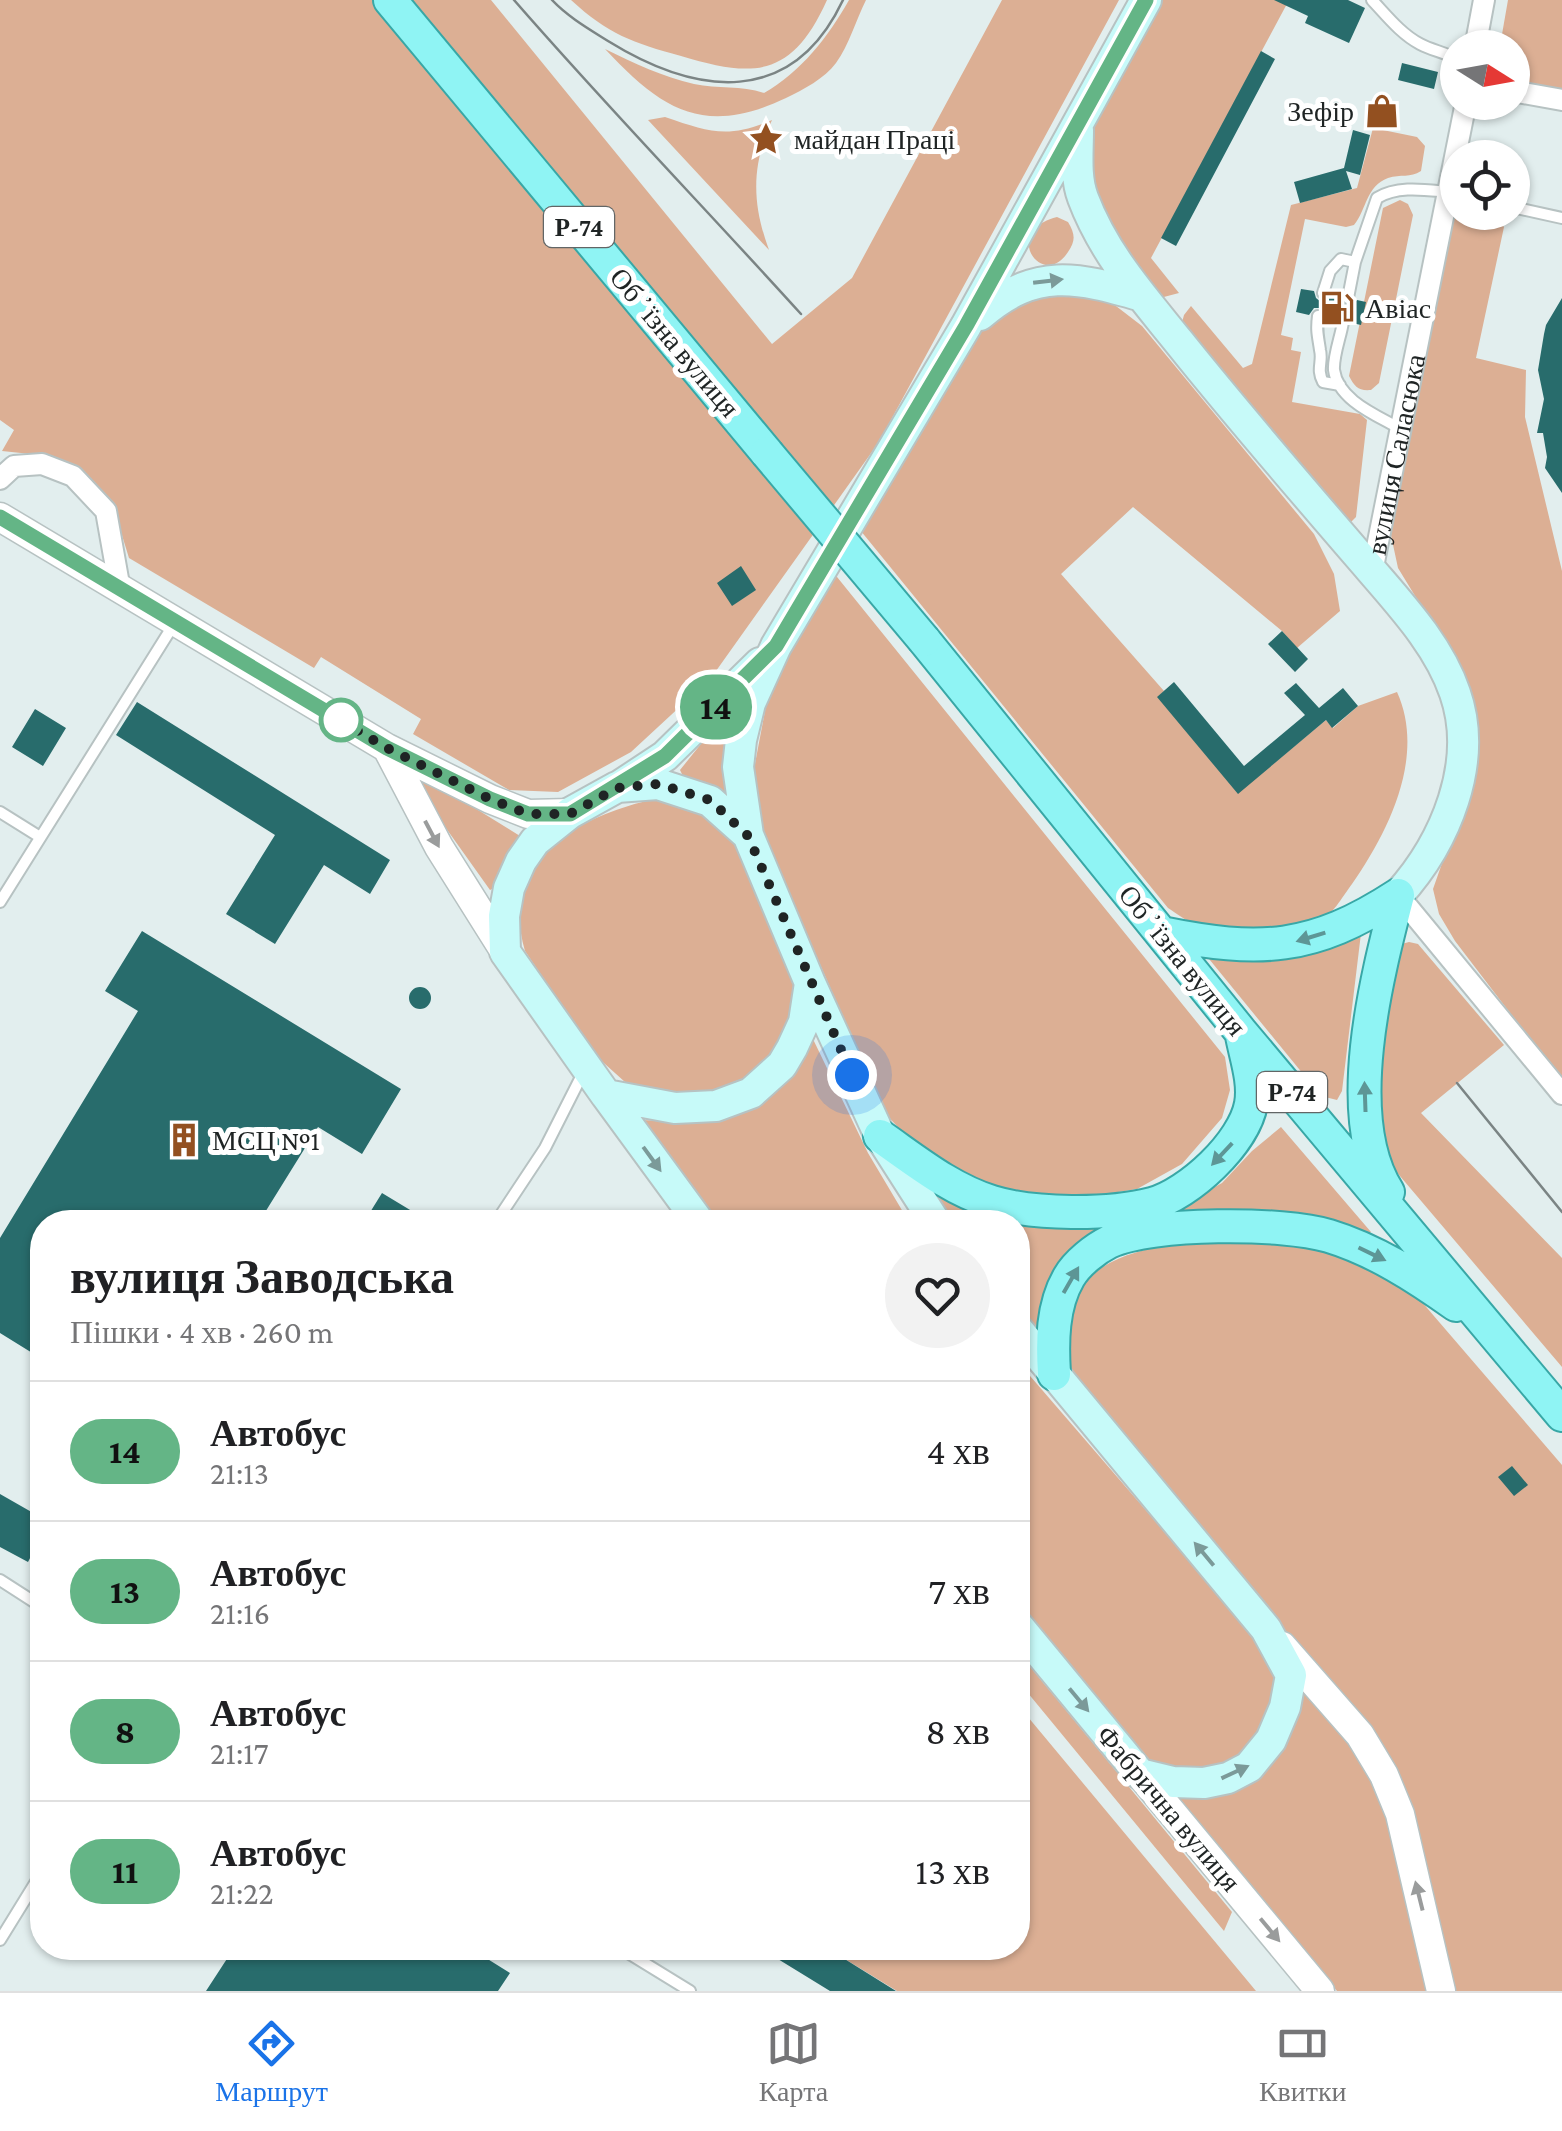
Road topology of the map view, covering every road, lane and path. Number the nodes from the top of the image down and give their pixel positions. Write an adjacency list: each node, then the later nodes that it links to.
1 (390, 0): 37 (main road, Обʼїзна вулиця / Р-74, bridge)
2 (1146, 0): 9 (main road)
3 (1372, 0): 6 (lane)
4 (1484, 0): 5 (street)
5 (1478, 30)
6 (1440, 50)
7 (1530, 94): 8 (street)
8 (1562, 100)
9 (1078, 128): 16 (main road, вулиця Саласюка); 20 (main road)
10 (1440, 192): 14 (lane)
11 (1530, 211): 12 (lane)
12 (1562, 218)
13 (1444, 230): 22 (street, вулиця Саласюка)
14 (1356, 262): 15 (lane); 17 (lane)
15 (1323, 293)
16 (1142, 296): 20 (main road, one-way to 16); 25 (main road, вулиця Саласюка)
17 (1348, 298)
18 (1318, 316): 21 (lane)
19 (1344, 322): 21 (lane)
20 (966, 326): 28 (main road)
21 (1340, 385): 22 (lane)
22 (1400, 428): 25 (street, вулиця Саласюка)
23 (0, 478): 26 (street)
24 (0, 517): 26 (street)
25 (1372, 572): 35 (main road, вулиця Саласюка)
26 (120, 590): 27 (street)
27 (175, 623): 29 (street); 34 (lane)
28 (776, 646): 30 (main road); 33 (main road)
29 (387, 748): 32 (street); 38 (street, one-way to 38)
30 (617, 788): 32 (main road); 33 (main road)
31 (0, 812): 34 (lane)
32 (570, 814): 38 (main road)
33 (748, 836): 39 (main road)
34 (40, 837): 36 (lane)
35 (1398, 894): 37 (main road, one-way to 37); 42 (street); 50 (main road, one-way to 35)
36 (0, 902)
37 (1161, 933): 40 (main road, Обʼїзна вулиця / Р-74)
38 (504, 952): 41 (main road)
39 (810, 983): 43 (main road); 44 (main road)
40 (1241, 1032): 49 (main road, one-way to 49); 50 (main road, Обʼїзна вулиця / Р-74)
41 (586, 1068): 43 (main road); 45 (lane)
42 (1562, 1094)
43 (606, 1095): 46 (main road, one-way to 46)
44 (880, 1136): 47 (main road); 48 (main road, one-way to 44)
45 (504, 1210)
46 (689, 1210)
47 (927, 1210)
48 (1024, 1210)
49 (1030, 1211)
50 (1424, 1249): 52 (main road, Обʼїзна вулиця / Р-74)
51 (1030, 1345): 53 (main road)
52 (1509, 1351): 53 (main road, one-way to 52); 54 (main road, Обʼїзна вулиця / Р-74)
53 (1054, 1374): 57 (main road, one-way to 53)
54 (1562, 1415)
55 (0, 1580): 56 (lane)
56 (30, 1599)
57 (1266, 1629): 59 (main road, one-way to 57); 65 (street, one-way to 57)
58 (1030, 1641): 59 (main road, Фабрична вулиця, one-way to 59)
59 (1140, 1774): 64 (street, Фабрична вулиця, one-way to 64)
60 (30, 1891): 61 (lane)
61 (0, 1940)
62 (640, 1960): 63 (lane)
63 (690, 1991)
64 (1320, 1991)
65 (1441, 1991)

